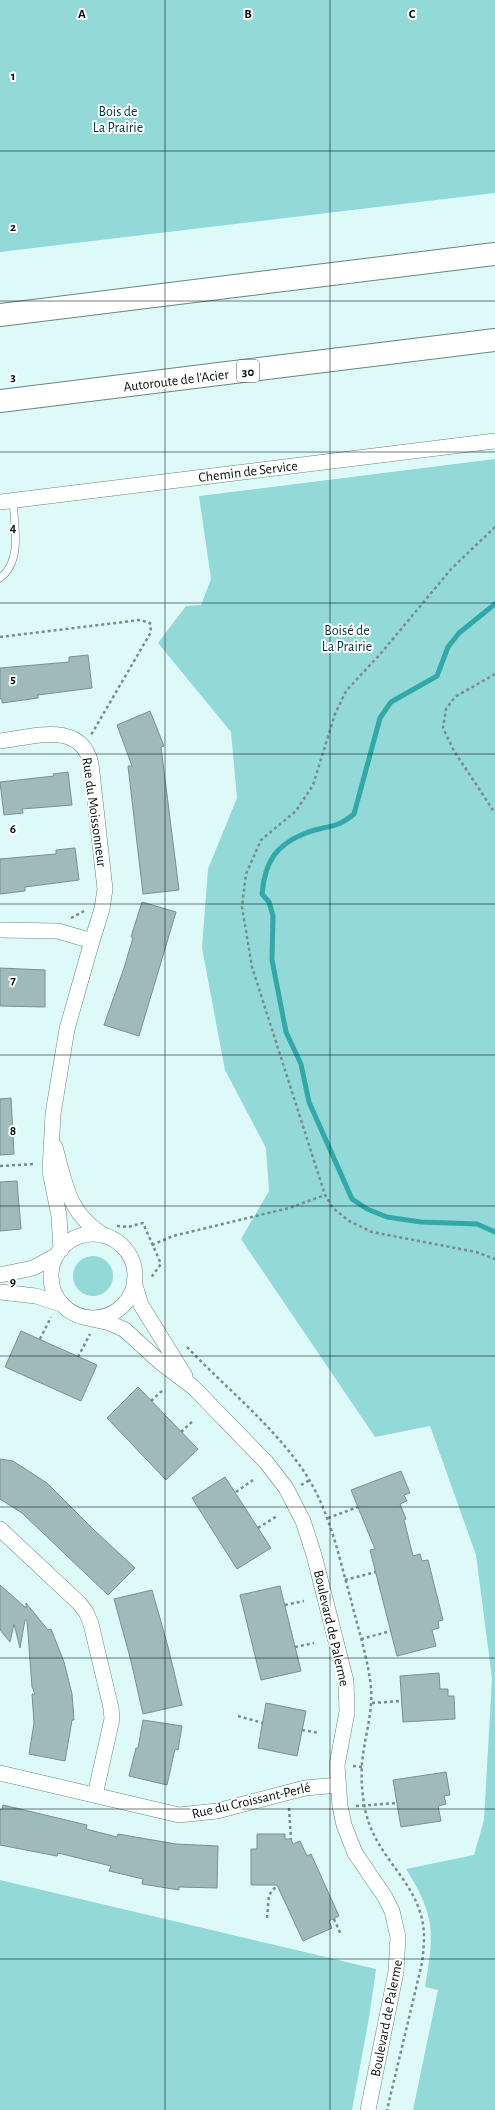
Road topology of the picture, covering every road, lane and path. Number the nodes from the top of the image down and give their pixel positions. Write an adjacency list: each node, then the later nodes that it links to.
1 (495, 254): 2 (highway)
2 (0, 315)
3 (495, 340): 4 (highway, Autoroute de l'Acier / 30)
4 (0, 401)
5 (495, 441): 6 (street, Chemin de Service)
6 (6, 501): 8 (lane)
7 (495, 527): 21 (path)
8 (0, 578)
9 (0, 637): 11 (path)
10 (495, 674): 13 (path)
11 (91, 735)
12 (0, 741): 17 (street, Rue du Moissonneur)
13 (495, 813)
14 (89, 905): 15 (path)
15 (67, 919)
16 (0, 930): 17 (street)
17 (92, 941): 18 (street, Rue du Moissonneur)
18 (52, 1136): 23 (street, Rue du Moissonneur); 25 (street, Rue du Moissonneur)
19 (35, 1164): 20 (path)
20 (0, 1166)
21 (325, 1195): 24 (path); 26 (path)
22 (145, 1228): 24 (path)
23 (107, 1237): 25 (street); 29 (street)
24 (152, 1245): 27 (path)
25 (59, 1252): 28 (street); 31 (street)
26 (495, 1259)
27 (159, 1261)
28 (0, 1275)
29 (134, 1282): 33 (street); 38 (street, Boulevard de Palerme)
30 (0, 1292): 31 (street)
31 (61, 1304): 33 (street)
32 (51, 1317): 35 (path)
33 (83, 1317): 38 (street, Boulevard de Palerme)
34 (90, 1334): 37 (path)
35 (40, 1340)
36 (186, 1345): 44 (path, Boulevard de Palerme)
37 (78, 1357)
38 (193, 1387): 69 (street, Boulevard de Palerme)
39 (164, 1389): 40 (path)
40 (151, 1401)
41 (194, 1420): 42 (path)
42 (181, 1432)
43 (253, 1480): 46 (path)
44 (310, 1480): 45 (path); 49 (path, Boulevard de Palerme)
45 (302, 1484)
46 (236, 1492)
47 (358, 1507): 49 (path)
48 (277, 1516): 50 (path)
49 (328, 1518): 53 (path, Boulevard de Palerme)
50 (258, 1528)
51 (0, 1529): 71 (street)
52 (376, 1572): 53 (path)
53 (345, 1580): 57 (path, Boulevard de Palerme)
54 (304, 1602): 55 (path)
55 (285, 1605)
56 (391, 1631): 57 (path)
57 (361, 1639): 61 (path, Boulevard de Palerme)
58 (314, 1643): 59 (path)
59 (295, 1647)
60 (401, 1701): 61 (path)
61 (372, 1703): 67 (path, Boulevard de Palerme)
62 (238, 1716): 63 (path)
63 (263, 1723)
64 (302, 1730): 65 (path)
65 (319, 1733)
66 (353, 1766): 67 (path)
67 (362, 1767): 73 (path, Boulevard de Palerme)
68 (0, 1773): 71 (street, Rue du Croissant-Perlé)
69 (338, 1785): 70 (street, Rue du Croissant-Perlé); 81 (street, Boulevard de Palerme)
70 (286, 1793): 71 (street, Rue du Croissant-Perlé); 75 (path)
71 (95, 1795)
72 (397, 1803): 73 (path)
73 (365, 1805): 74 (path); 76 (path, Boulevard de Palerme)
74 (356, 1806)
75 (291, 1839)
76 (400, 1876)
77 (277, 1885): 78 (path)
78 (267, 1918)
79 (334, 1919): 80 (path)
80 (340, 1935)
81 (368, 2110)

